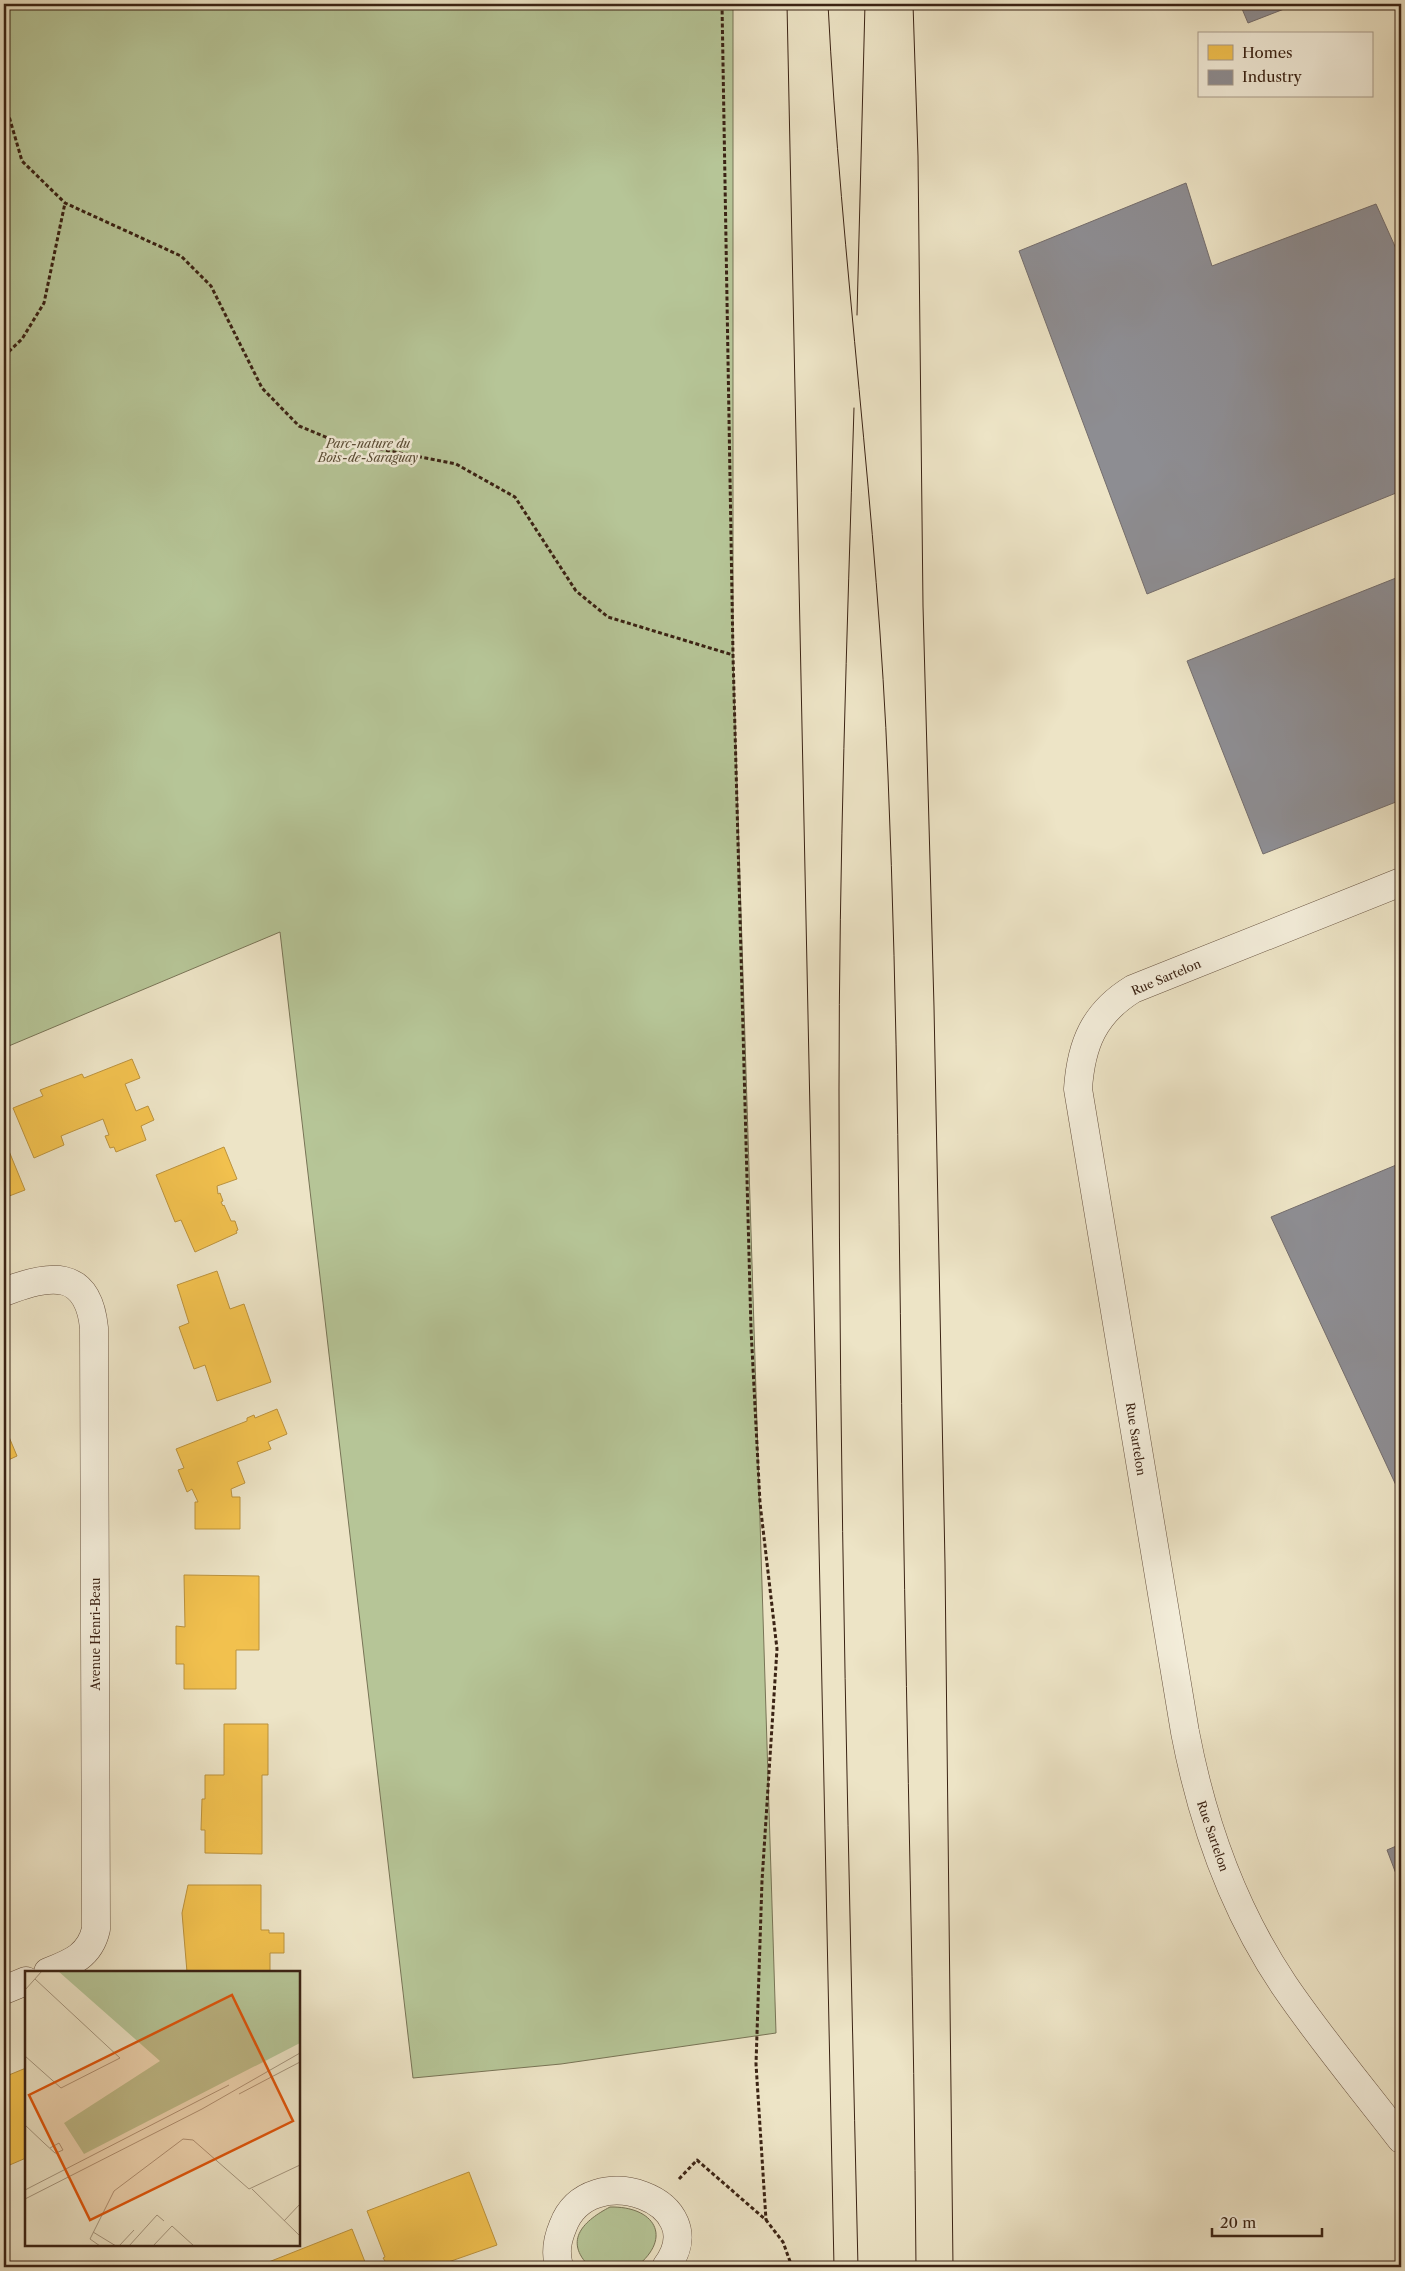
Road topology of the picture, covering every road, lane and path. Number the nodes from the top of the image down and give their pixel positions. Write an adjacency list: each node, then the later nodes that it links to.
1 (722, 4): 5 (path)
2 (4, 98): 3 (path)
3 (65, 203): 4 (path); 5 (path)
4 (4, 356)
5 (733, 655): 13 (path)
6 (1401, 882): 11 (street, Rue Sartelon)
7 (4, 1292): 8 (street, Avenue Henri-Beau)
8 (51, 1971)
9 (25, 1981): 10 (street)
10 (4, 1990)
11 (1401, 2139)
12 (697, 2160): 13 (path)
13 (766, 2220): 16 (path)
14 (559, 2267): 15 (street)
15 (666, 2267)
16 (792, 2267)

